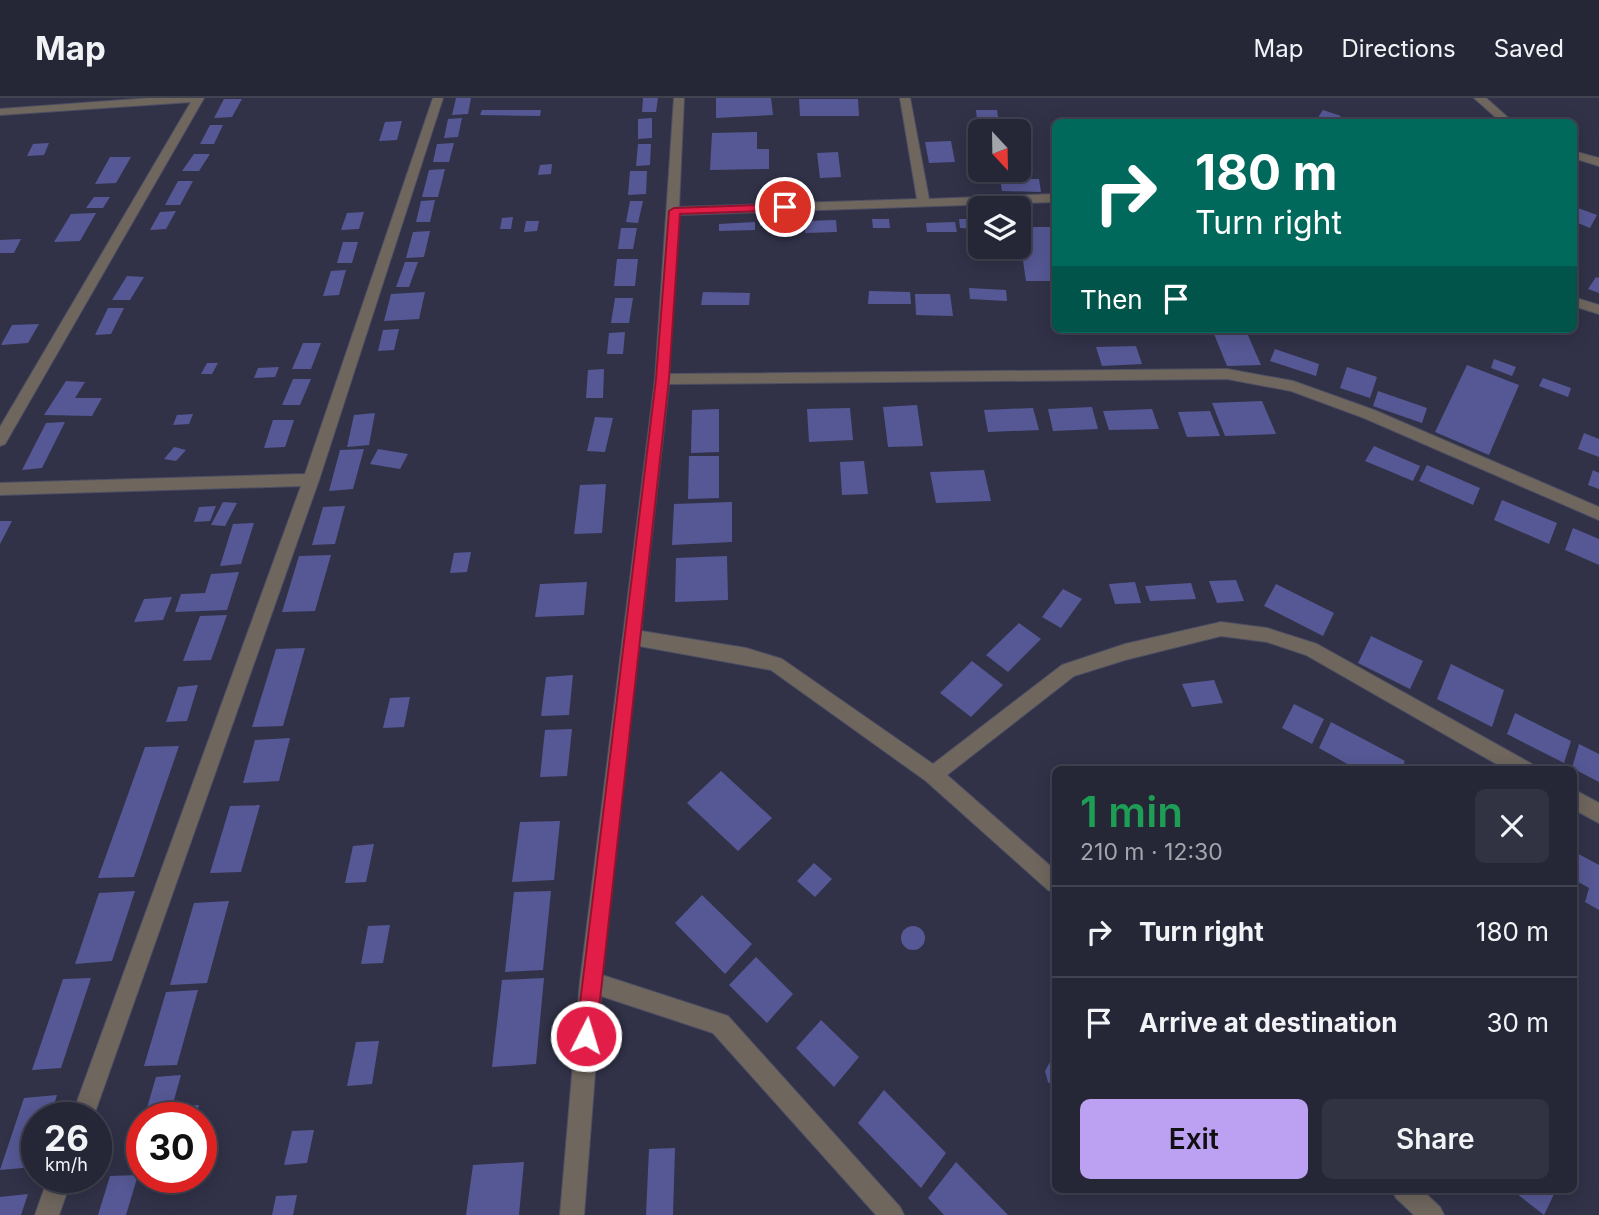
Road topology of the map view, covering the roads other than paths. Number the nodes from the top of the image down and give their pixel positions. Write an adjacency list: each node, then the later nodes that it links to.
1 (198, 98): 6 (street); 16 (street)
2 (438, 98): 17 (street)
3 (679, 98): 12 (street)
4 (905, 98): 11 (street)
5 (1479, 98): 7 (street)
6 (0, 112)
7 (1504, 119)
8 (1577, 155): 9 (street)
9 (1599, 162)
10 (1052, 198): 11 (street)
11 (924, 203): 12 (street)
12 (674, 211): 15 (street)
13 (1577, 302): 14 (street)
14 (1599, 310)
15 (662, 379): 19 (street); 20 (street)
16 (0, 440)
17 (311, 480): 18 (street); 27 (street)
18 (0, 489)
19 (1599, 514)
20 (632, 636): 22 (street); 26 (street)
21 (1518, 766): 22 (street)
22 (933, 775): 25 (street)
23 (1577, 801): 24 (street)
24 (1599, 814)
25 (1052, 880)
26 (591, 982): 31 (street); 32 (street)
27 (88, 1102)
28 (55, 1193): 30 (street)
29 (1407, 1193): 33 (street)
30 (47, 1215)
31 (572, 1215)
32 (892, 1215)
33 (1432, 1215)

